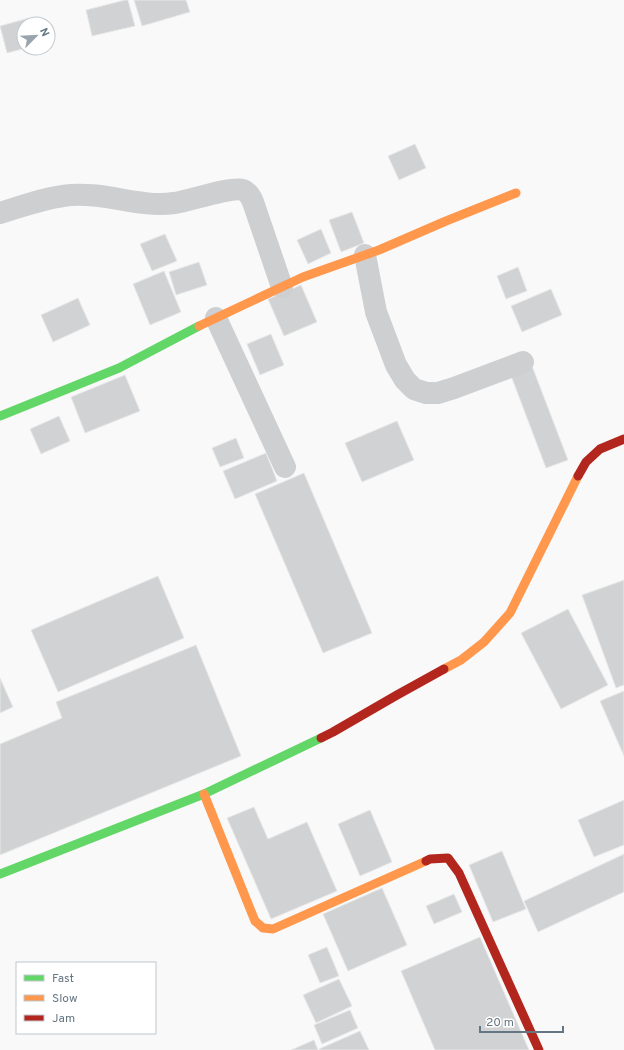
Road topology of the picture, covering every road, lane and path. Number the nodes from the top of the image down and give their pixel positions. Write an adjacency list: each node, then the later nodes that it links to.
1 (516, 193): 3 (street)
2 (0, 213): 4 (street)
3 (365, 255): 4 (street); 6 (street)
4 (282, 287): 5 (street)
5 (216, 318): 7 (street); 9 (street)
6 (523, 362)
7 (0, 416)
8 (624, 440): 10 (street)
9 (284, 466)
10 (204, 794): 11 (street); 12 (street)
11 (0, 874)
12 (540, 1050)

